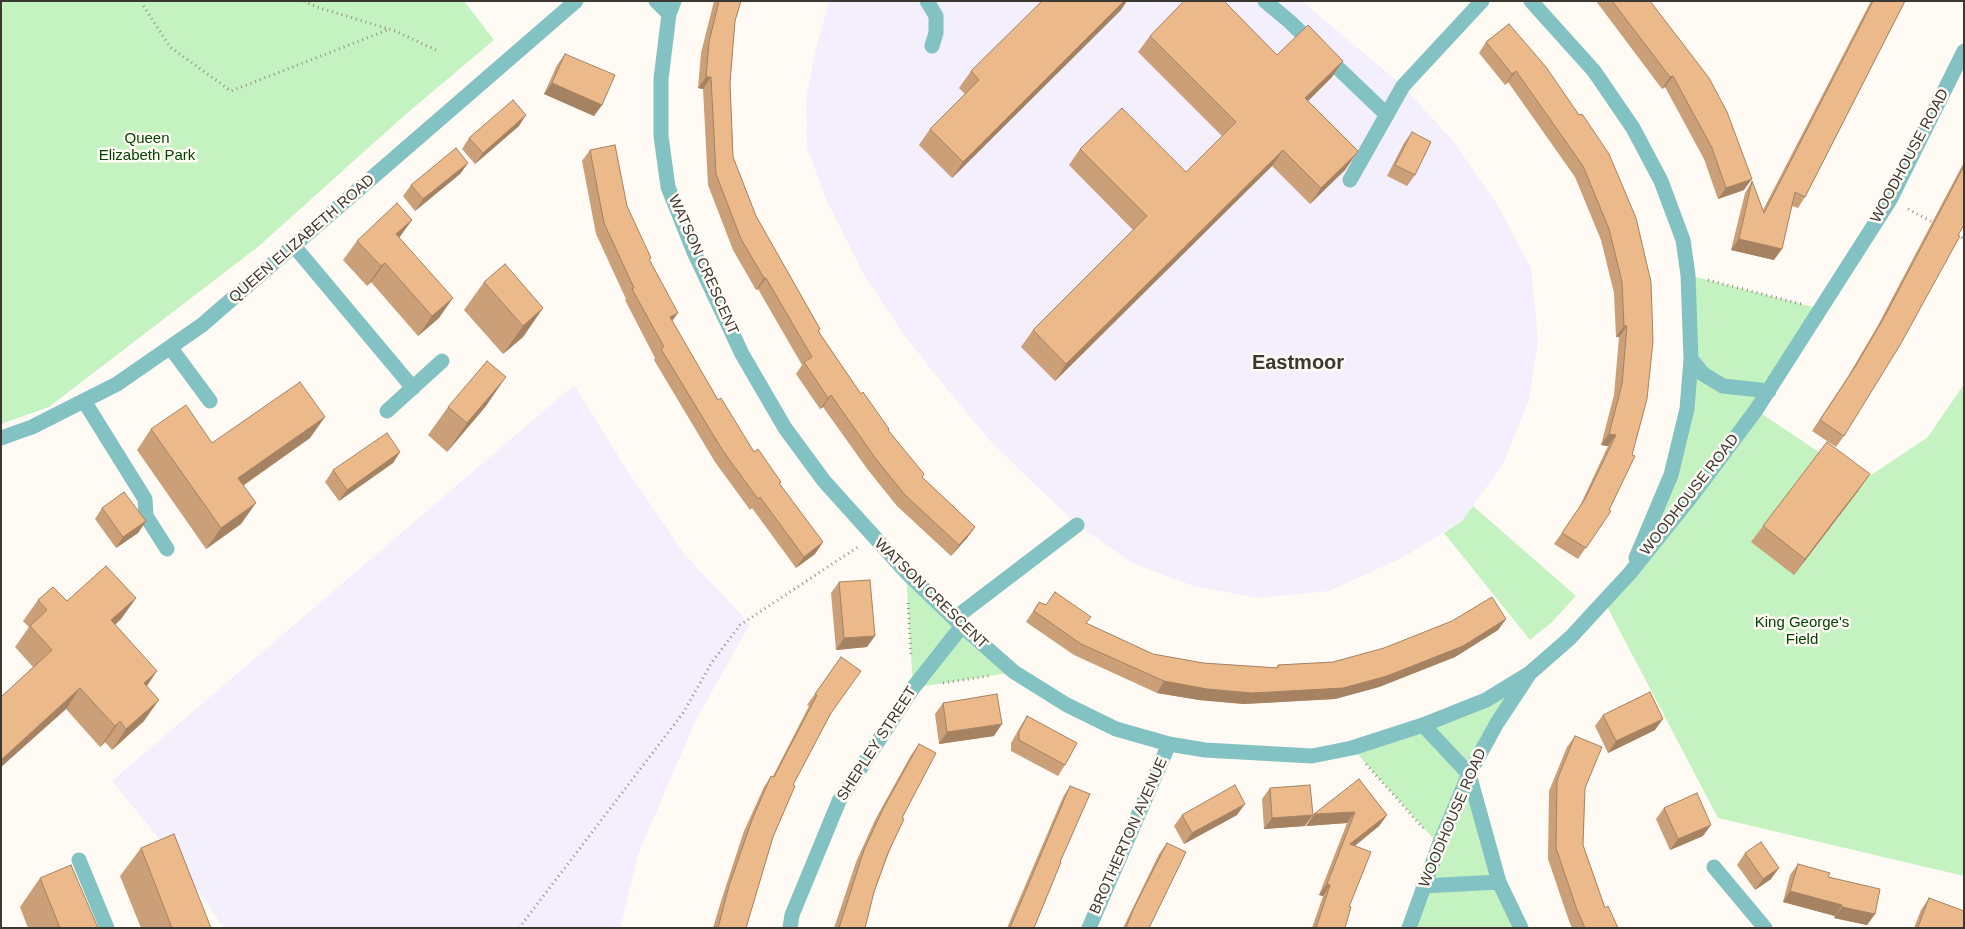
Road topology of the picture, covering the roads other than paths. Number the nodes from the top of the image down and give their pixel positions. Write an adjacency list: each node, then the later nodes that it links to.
1 (576, 1): 12 (street, QUEEN ELIZABETH ROAD)
2 (656, 1): 7 (street, WATSON CRESCENT)
3 (928, 1): 8 (street)
4 (1265, 1): 10 (street)
5 (1482, 1): 10 (street)
6 (1531, 1): 14 (street)
7 (672, 8): 25 (street, WATSON CRESCENT)
8 (932, 46)
9 (1964, 51): 17 (street, WOODHOUSE ROAD)
10 (1387, 115): 11 (street)
11 (1350, 180)
12 (294, 246): 13 (street, QUEEN ELIZABETH ROAD); 16 (street)
13 (170, 347): 18 (street, QUEEN ELIZABETH ROAD); 19 (street)
14 (1690, 359): 17 (street); 24 (street)
15 (442, 361): 16 (street)
16 (412, 388): 20 (street)
17 (1768, 391): 24 (street, WOODHOUSE ROAD)
18 (84, 401): 21 (street, QUEEN ELIZABETH ROAD); 23 (street)
19 (210, 401)
20 (387, 410)
21 (1, 438)
22 (1077, 525): 25 (street, SHEPLEY STREET)
23 (167, 549)
24 (1630, 573): 26 (street, WOODHOUSE ROAD)
25 (958, 622): 28 (street, WATSON CRESCENT); 35 (street, SHEPLEY STREET)
26 (1530, 673): 27 (street, WATSON CRESCENT); 29 (street, WOODHOUSE ROAD)
27 (1423, 725): 28 (street, WATSON CRESCENT); 29 (street)
28 (1169, 744): 36 (street, BROTHERTON AVENUE)
29 (1469, 774): 32 (street); 33 (street, WOODHOUSE ROAD)
30 (79, 860): 34 (street)
31 (1714, 867): 39 (street)
32 (1499, 882): 33 (street); 38 (street)
33 (1423, 886): 37 (street, WOODHOUSE ROAD)
34 (107, 928)
35 (790, 928)
36 (1089, 928)
37 (1409, 928)
38 (1521, 928)
39 (1766, 928)

